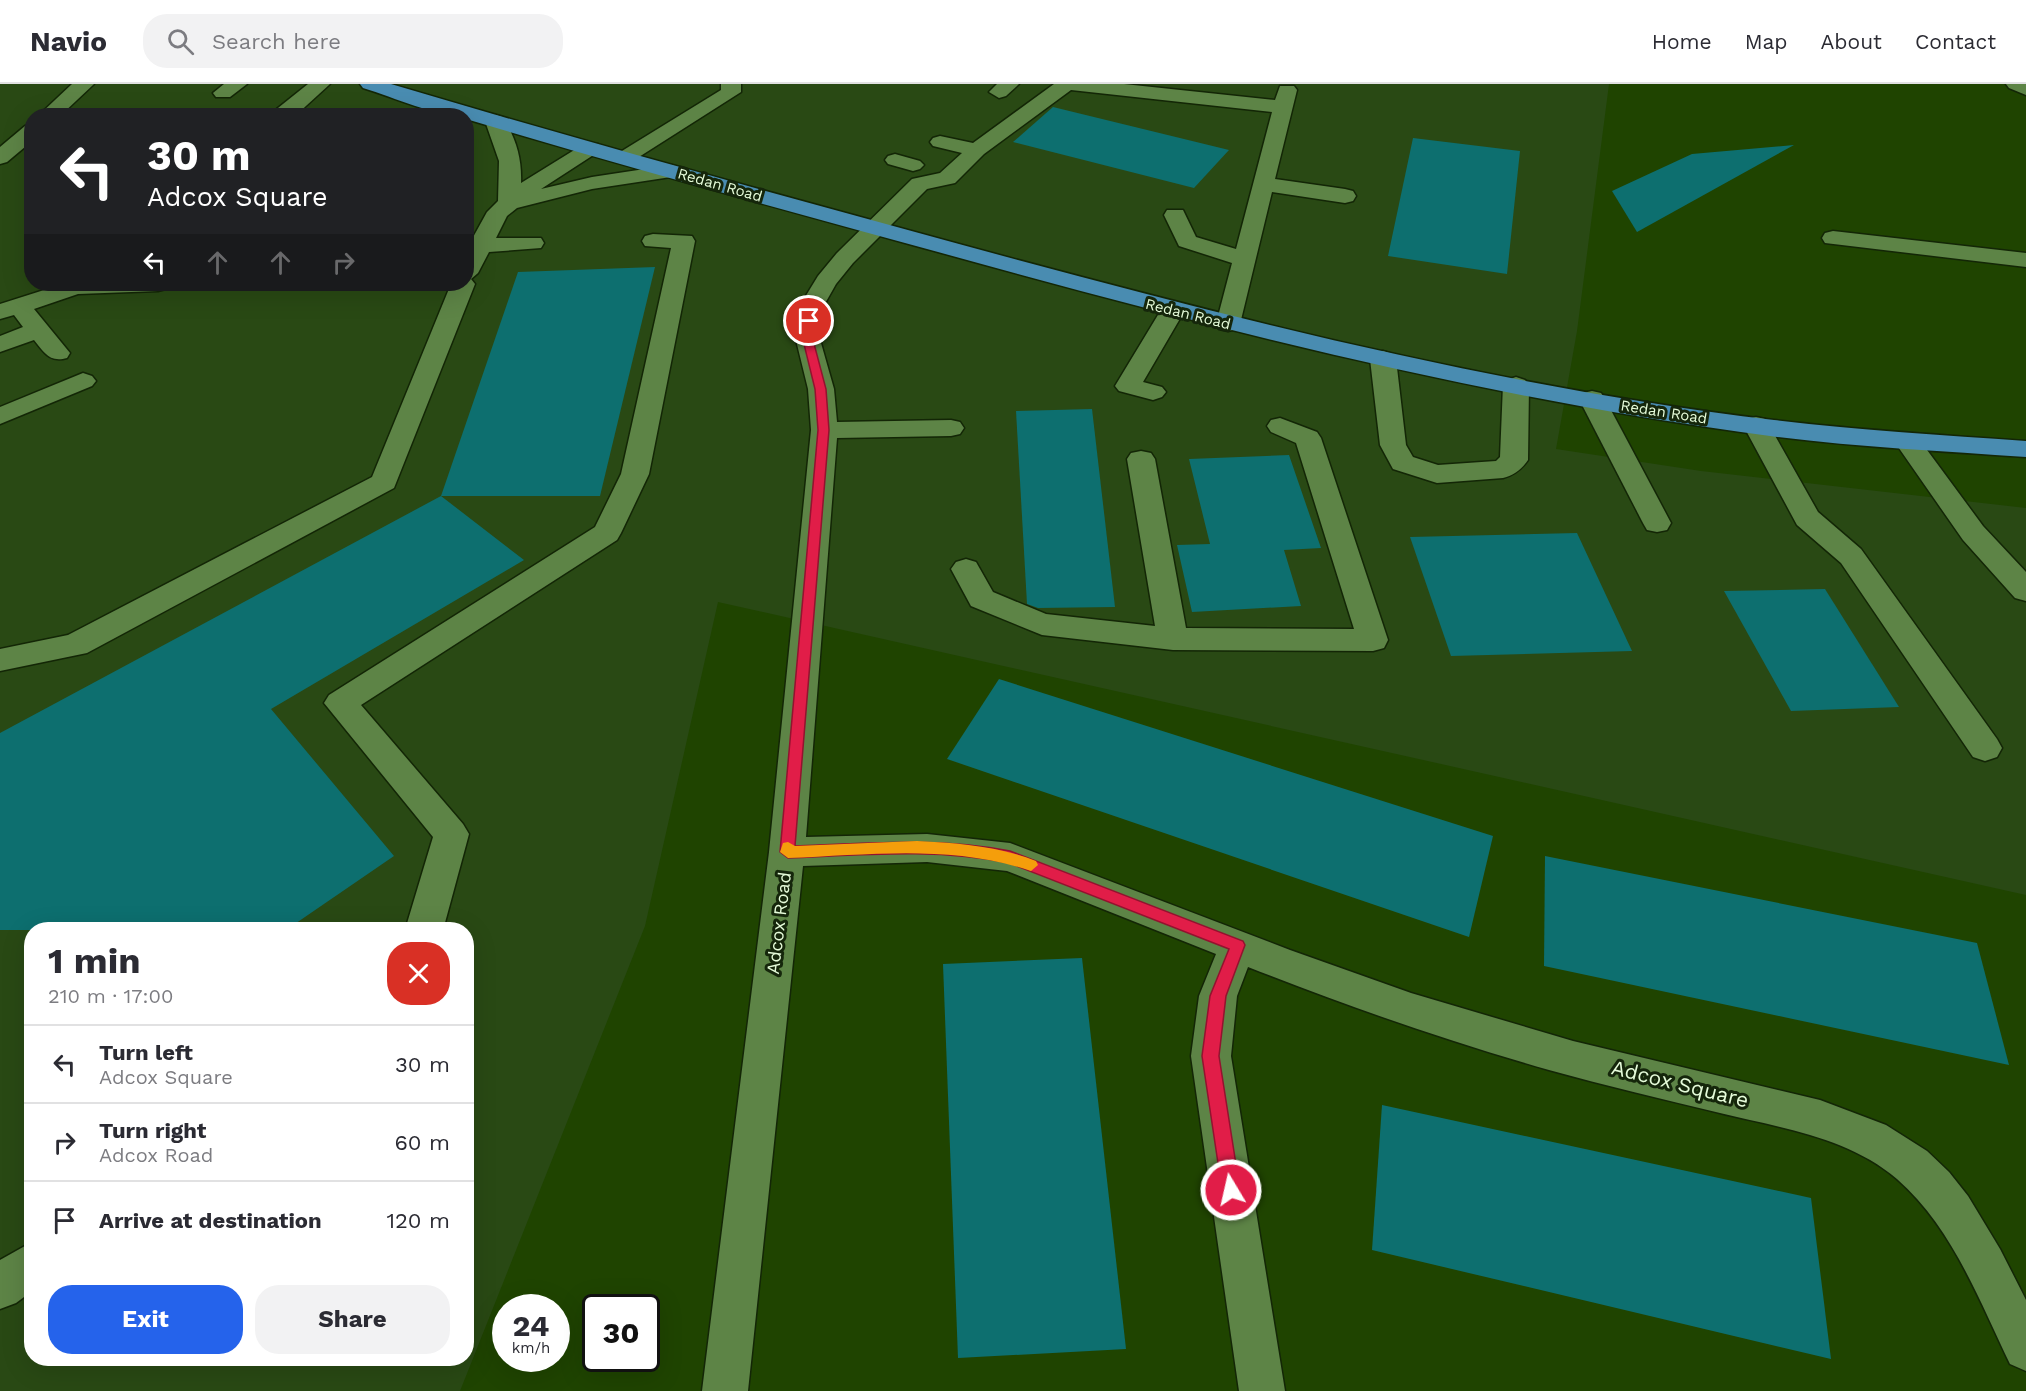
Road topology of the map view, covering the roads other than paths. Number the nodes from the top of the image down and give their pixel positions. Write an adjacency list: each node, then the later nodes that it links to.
1 (84, 84): 9 (street)
2 (320, 84): 10 (street)
3 (731, 84): 12 (street)
4 (1068, 84): 17 (street); 22 (street)
5 (2016, 84): 7 (street)
6 (386, 86): 11 (main road, Redan Road)
7 (2026, 89)
8 (675, 105): 12 (street)
9 (57, 108)
10 (294, 108)
11 (455, 108)
12 (696, 111): 19 (street)
13 (474, 114): 14 (main road, Redan Road)
14 (495, 121): 16 (main road, Redan Road); 24 (street)
15 (24, 137): 18 (street)
16 (591, 148): 19 (main road, Redan Road); 24 (street)
17 (977, 150): 20 (street, Adcox Road); 20 (street)
18 (0, 158)
19 (624, 158): 21 (main road, Redan Road)
20 (909, 170): 26 (street, Adcox Road)
21 (671, 171): 24 (street); 26 (main road, Redan Road)
22 (1263, 184): 23 (street); 31 (street)
23 (1345, 196)
24 (509, 203): 30 (street)
25 (1175, 214): 31 (street)
26 (876, 229): 37 (main road, Redan Road); 51 (street, Adcox Road)
27 (1833, 238): 33 (street)
28 (653, 241): 62 (street)
29 (533, 243): 30 (street)
30 (482, 245): 32 (street)
31 (1244, 259): 38 (street)
32 (474, 260)
33 (2026, 260)
34 (66, 291): 36 (street)
35 (460, 291): 59 (street)
36 (9, 309): 39 (street)
37 (1173, 310): 38 (main road, Redan Road); 45 (street)
38 (1228, 324): 42 (main road, Redan Road)
39 (39, 329): 40 (street); 41 (street)
40 (0, 345)
41 (58, 353)
42 (1383, 359): 44 (main road, Redan Road); 44 (street)
43 (83, 381): 47 (street)
44 (1516, 385): 46 (main road, Redan Road)
45 (1153, 392)
46 (1592, 399): 48 (main road, Redan Road); 55 (street)
47 (0, 416)
48 (1756, 425): 52 (main road, Redan Road); 60 (street)
49 (1280, 426): 58 (street)
50 (951, 428): 51 (street)
51 (824, 430): 61 (street, Adcox Road)
52 (1907, 441): 53 (main road, Redan Road); 57 (street)
53 (2026, 449)
54 (1141, 459): 58 (street)
55 (1657, 523)
56 (966, 569): 58 (street)
57 (2026, 591)
58 (1173, 639)
59 (0, 660)
60 (1985, 748)
61 (788, 852): 63 (street, Adcox Square); 67 (street, Adcox Road)
62 (426, 922)
63 (1238, 945): 66 (street, Adcox Square); 68 (street)
64 (24, 1270): 65 (street)
65 (0, 1287)
66 (2026, 1348)
67 (725, 1391)
68 (1262, 1391)

